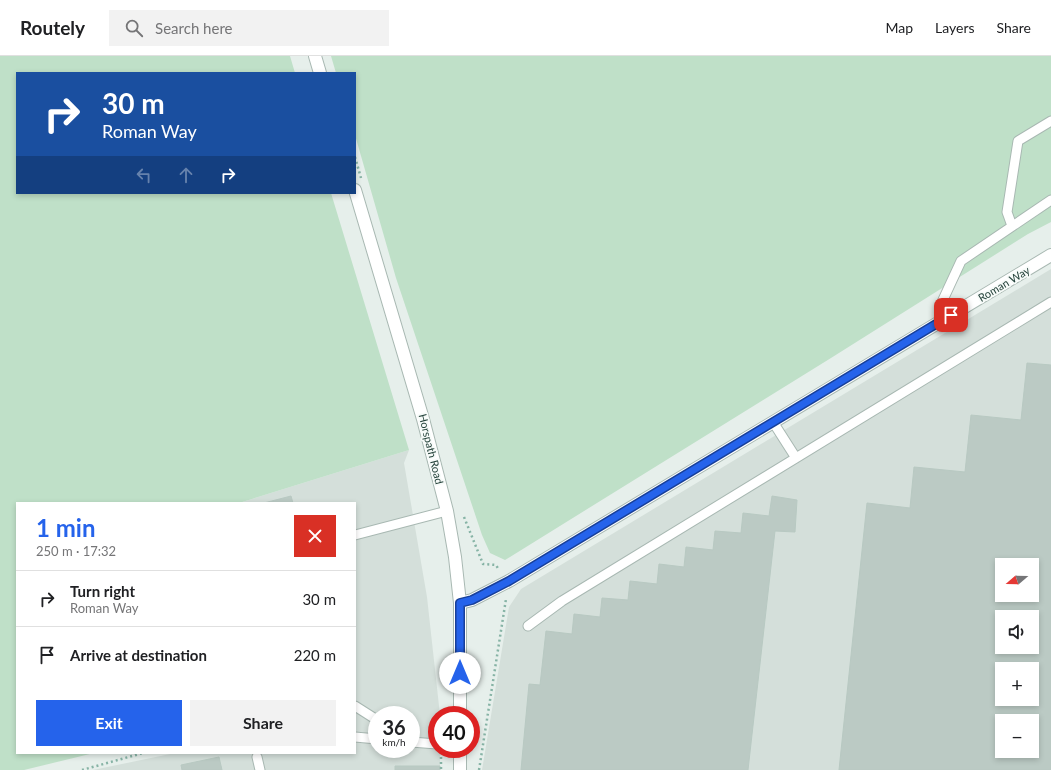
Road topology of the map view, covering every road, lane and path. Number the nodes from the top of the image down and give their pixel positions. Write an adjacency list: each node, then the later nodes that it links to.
1 (315, 56): 2 (street)
2 (320, 72)
3 (1051, 121): 6 (lane)
4 (356, 193): 12 (street, Horspath Road)
5 (1051, 201): 6 (lane)
6 (1012, 226): 9 (lane)
7 (1051, 255): 9 (street, Roman Way)
8 (1051, 302): 11 (lane)
9 (951, 315): 10 (street, Roman Way)
10 (773, 422): 11 (lane); 14 (street, Roman Way)
11 (796, 458): 15 (lane)
12 (447, 511): 13 (lane); 14 (street, Horspath Road)
13 (356, 535)
14 (460, 603): 16 (street, Horspath Road)
15 (528, 626)
16 (460, 706)
17 (356, 707): 18 (lane)
18 (368, 714)
19 (356, 737): 20 (lane)
20 (368, 738)
21 (139, 754): 25 (path)
22 (257, 757): 26 (lane)
23 (440, 758): 27 (path)
24 (460, 758): 28 (street)
25 (82, 770)
26 (260, 770)
27 (441, 770)
28 (460, 770)

